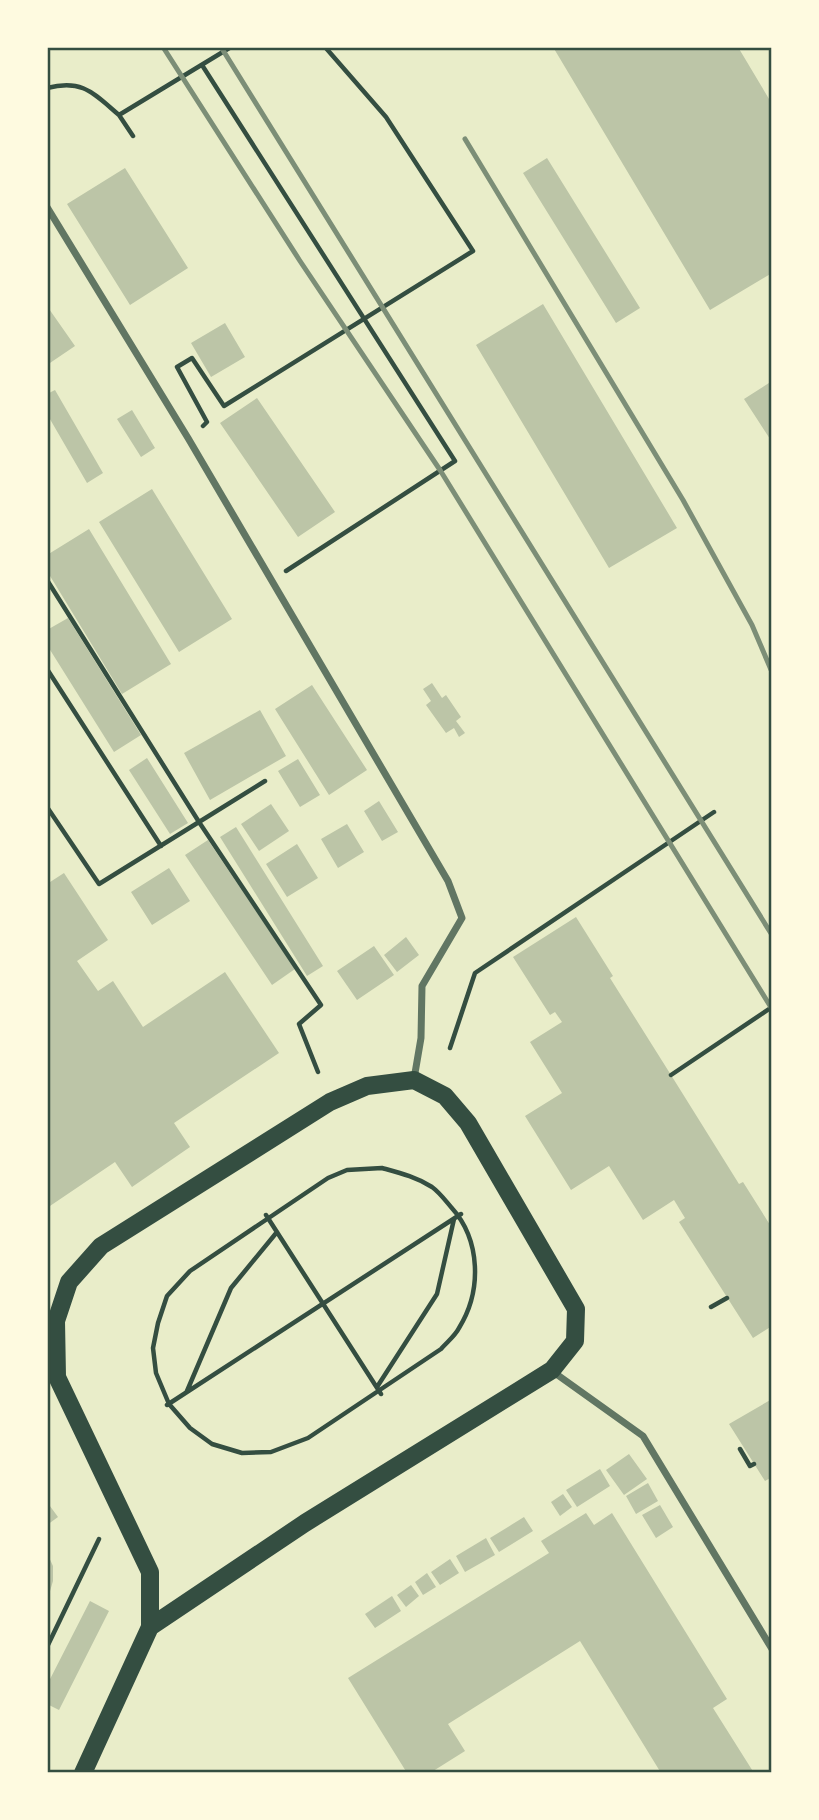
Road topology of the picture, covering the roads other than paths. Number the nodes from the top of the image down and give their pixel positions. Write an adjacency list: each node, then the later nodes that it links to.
1 (47, 206): 2 (street)
2 (414, 1080): 3 (main road); 4 (main road)
3 (552, 1370): 4 (main road); 5 (street)
4 (150, 1628): 6 (main road)
5 (772, 1648)
6 (83, 1773)

